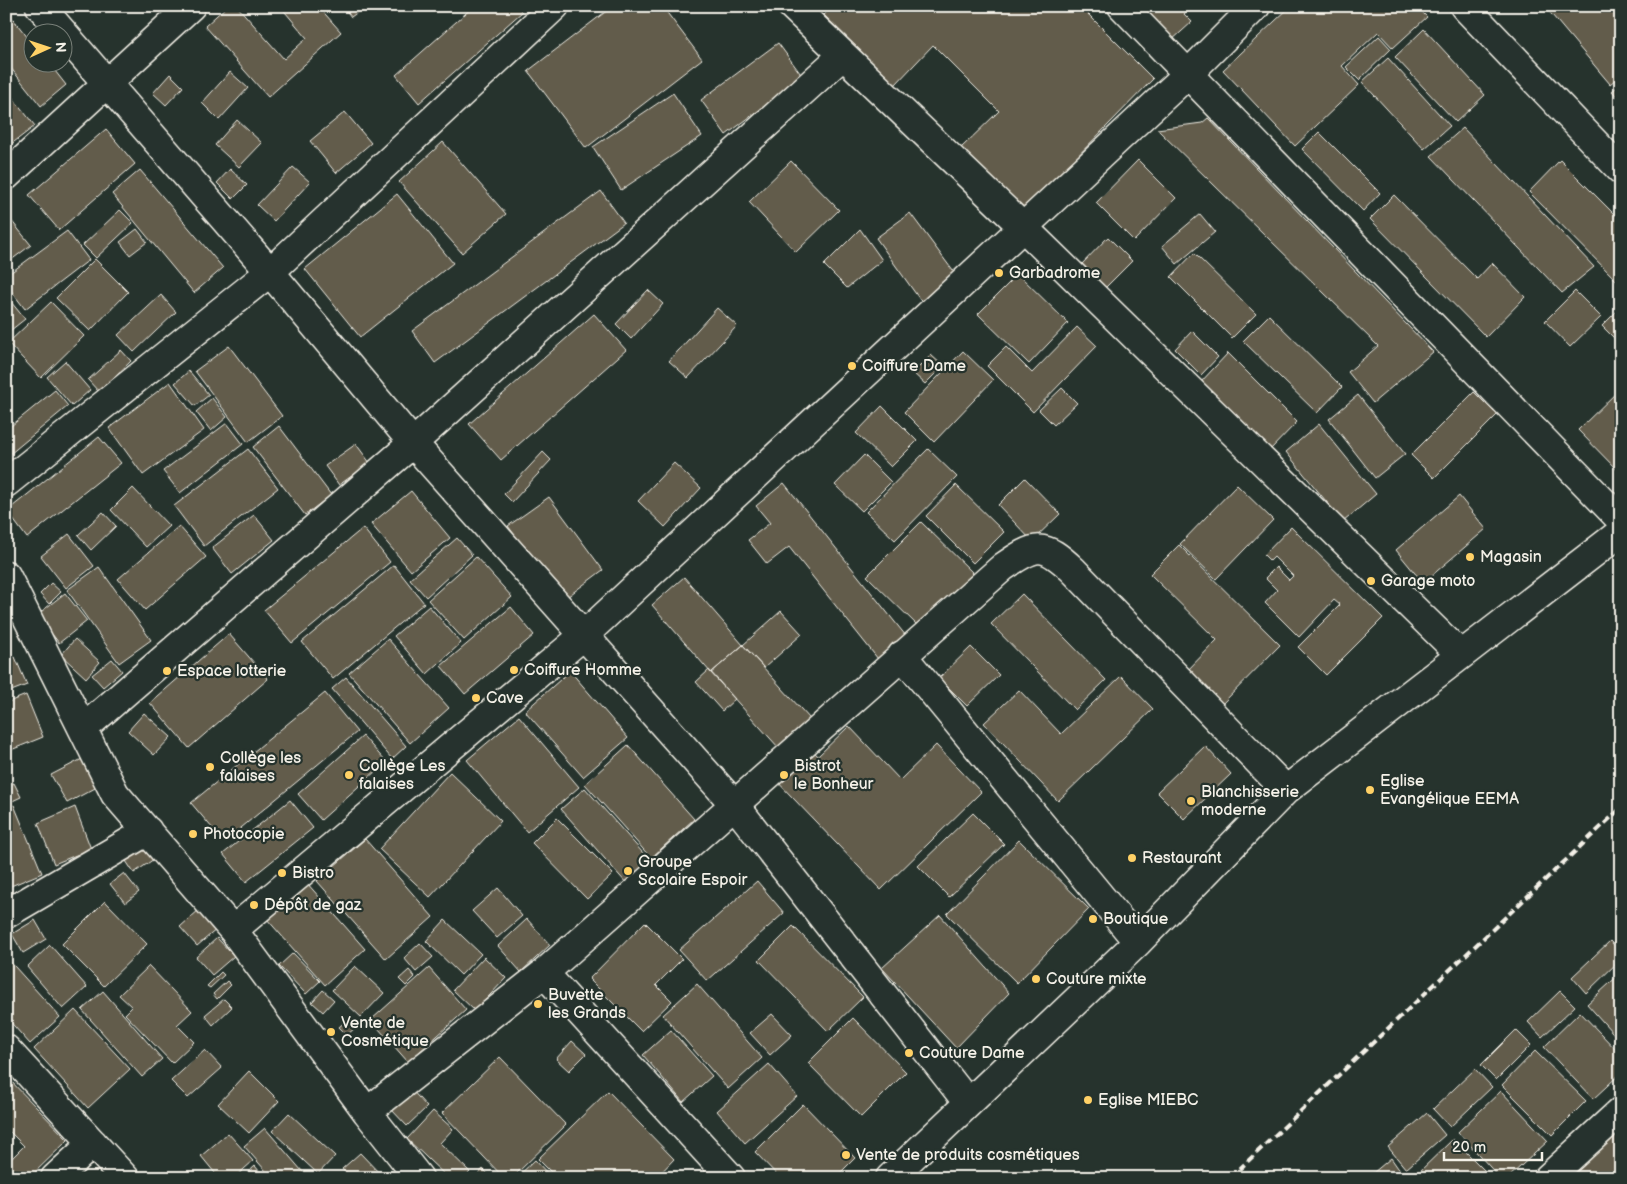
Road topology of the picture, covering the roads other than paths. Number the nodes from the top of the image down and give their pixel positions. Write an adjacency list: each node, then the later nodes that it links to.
1 (40, 6): 10 (street)
2 (191, 6): 10 (street)
3 (555, 6): 14 (street)
4 (792, 6): 8 (street)
5 (1122, 6): 9 (street)
6 (1256, 6): 9 (street)
7 (1464, 6): 11 (street)
8 (842, 56): 13 (street); 15 (street)
9 (1189, 73): 13 (street); 17 (street)
10 (106, 83): 12 (street); 14 (street)
11 (1621, 170)
12 (6, 176)
13 (1023, 227): 20 (street); 21 (street)
14 (270, 272): 15 (street); 16 (street)
15 (413, 443): 20 (street); 23 (street)
16 (6, 482)
17 (1621, 520)
18 (1621, 532): 21 (street)
19 (6, 575): 23 (street)
20 (583, 636): 25 (street); 28 (street)
21 (1461, 654): 24 (street)
22 (902, 655): 24 (street); 25 (street); 29 (street)
23 (83, 729): 26 (street)
24 (1286, 790): 29 (street)
25 (734, 804): 30 (street); 32 (street)
26 (148, 831): 27 (street); 28 (street)
27 (6, 914)
28 (233, 930): 33 (street)
29 (1138, 942): 32 (street)
30 (544, 972): 33 (street); 39 (street)
31 (6, 1049): 35 (street)
32 (968, 1103): 40 (street)
33 (367, 1112): 38 (street)
34 (1621, 1112): 41 (street)
35 (93, 1143): 36 (street); 37 (street)
36 (55, 1178)
37 (125, 1178)
38 (419, 1178)
39 (731, 1178)
40 (890, 1178)
41 (1548, 1178)

